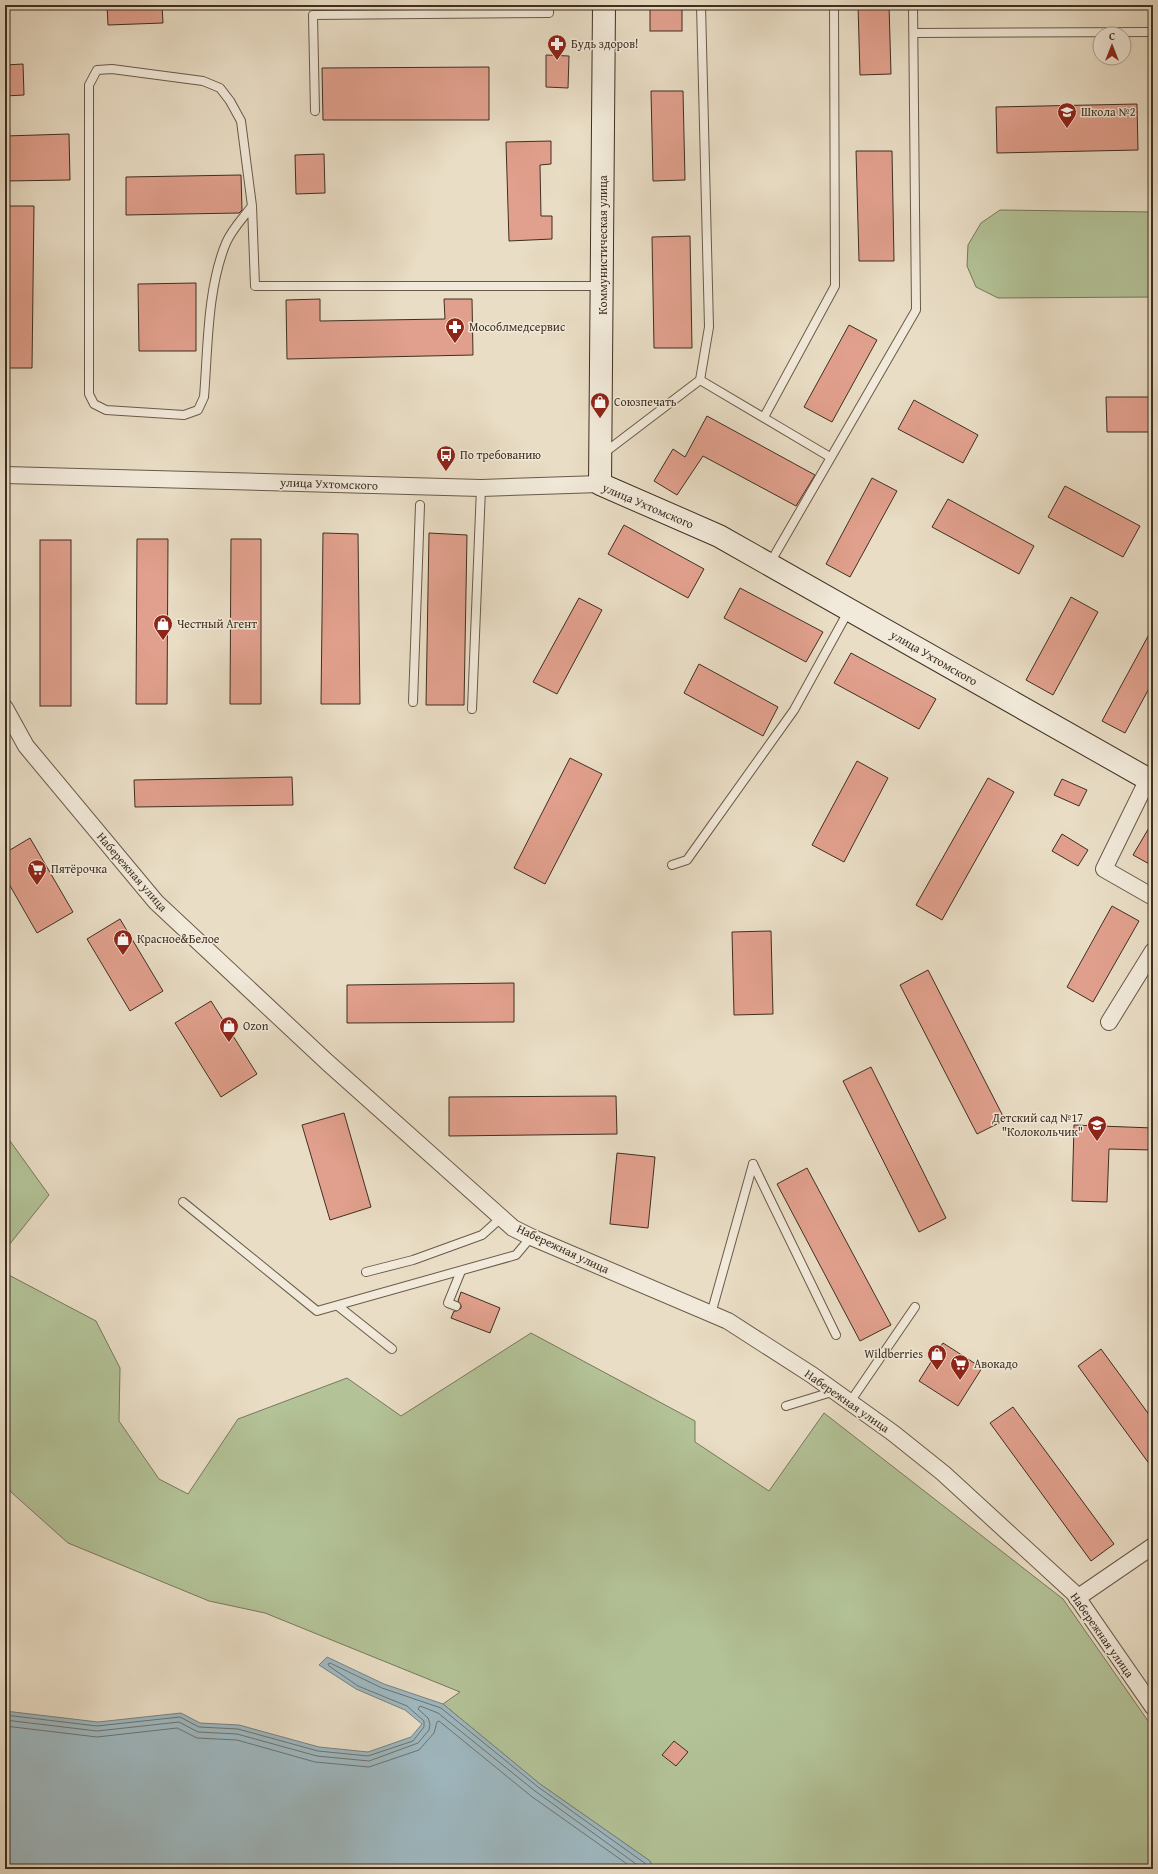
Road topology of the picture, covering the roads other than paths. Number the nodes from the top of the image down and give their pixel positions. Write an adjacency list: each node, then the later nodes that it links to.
1 (549, 5): 8 (lane)
2 (604, 5): 10 (street, Коммунистическая улица)
3 (701, 5): 11 (lane)
4 (834, 5): 12 (lane)
5 (913, 5): 7 (lane)
6 (1153, 32): 7 (lane)
7 (914, 33): 14 (lane)
8 (315, 111)
9 (252, 206): 9 (lane); 10 (lane)
10 (603, 286): 13 (street, Коммунистическая улица)
11 (700, 380): 12 (lane); 13 (lane)
12 (764, 417): 14 (lane)
13 (600, 456): 16 (street, Коммунистическая улица)
14 (830, 457): 19 (lane)
15 (5, 475): 17 (street, улица Ухтомского)
16 (600, 484): 17 (street, улица Ухтомского); 19 (street, улица Ухтомского)
17 (481, 488): 23 (lane)
18 (420, 505): 21 (lane)
19 (769, 564): 20 (street, улица Ухтомского)
20 (849, 610): 24 (street, улица Ухтомского); 25 (lane)
21 (413, 702)
22 (5, 708): 30 (street, Набережная улица)
23 (472, 709)
24 (1150, 781): 26 (street)
25 (672, 865)
26 (1153, 897)
27 (1153, 951): 28 (street)
28 (1109, 1022)
29 (183, 1202): 34 (lane)
30 (502, 1218): 31 (street, Набережная улица); 33 (lane)
31 (531, 1237): 32 (lane); 37 (street, Набережная улица)
32 (461, 1271): 34 (lane); 35 (lane)
33 (366, 1272)
34 (338, 1306): 39 (lane)
35 (456, 1306)
36 (915, 1307): 41 (lane)
37 (711, 1314): 38 (lane); 40 (street, Набережная улица)
38 (836, 1335)
39 (392, 1349)
40 (835, 1391): 41 (street, Набережная улица); 42 (lane)
41 (850, 1402): 44 (street, Набережная улица)
42 (786, 1406)
43 (1153, 1546): 44 (street)
44 (1077, 1598): 45 (street, Набережная улица)
45 (1153, 1707)

